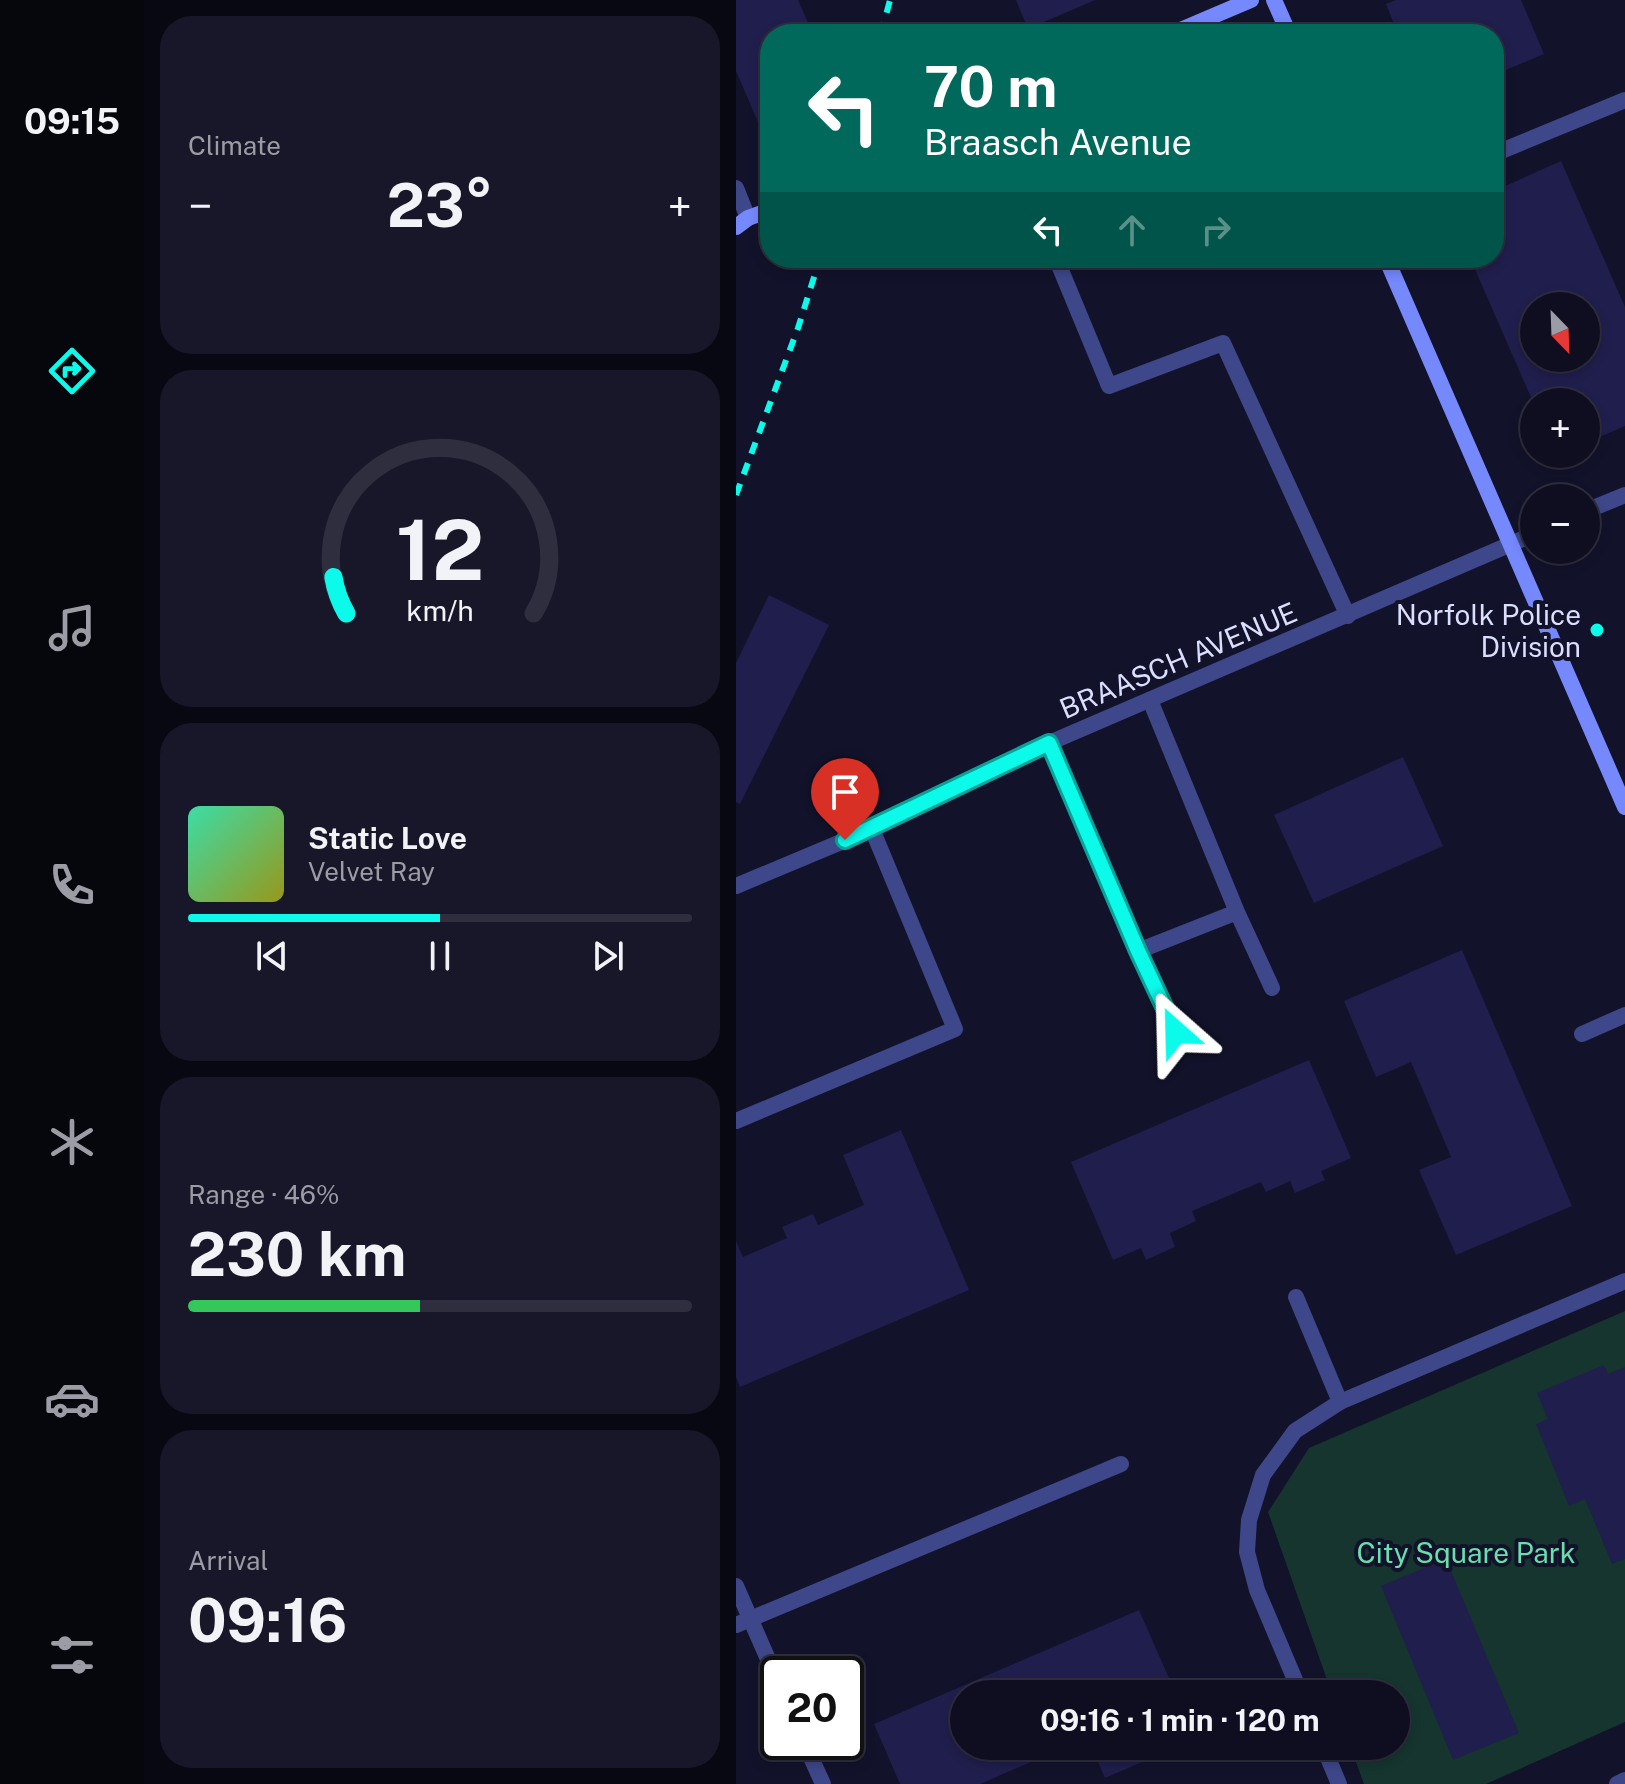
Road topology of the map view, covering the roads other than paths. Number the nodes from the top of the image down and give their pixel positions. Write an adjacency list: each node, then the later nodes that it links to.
1 (1251, 0): 3 (street)
2 (1274, 0): 4 (street)
3 (1195, 24)
4 (1285, 24)
5 (1625, 100): 6 (street)
6 (1504, 150)
7 (736, 188): 9 (street)
8 (760, 214): 9 (street)
9 (740, 222)
10 (1060, 268): 16 (street)
11 (1390, 268): 15 (street)
12 (1625, 495): 13 (street)
13 (1600, 505)
14 (1520, 540): 15 (street, BRAASCH AVENUE)
15 (1510, 544): 16 (street, BRAASCH AVENUE); 19 (street)
16 (1348, 616): 17 (street, BRAASCH AVENUE)
17 (1150, 700): 18 (street, BRAASCH AVENUE); 22 (street)
18 (1049, 743): 20 (street, BRAASCH AVENUE); 23 (street)
19 (1625, 807)
20 (872, 829): 21 (street, BRAASCH AVENUE); 28 (street)
21 (736, 886)
22 (1237, 912): 23 (street); 24 (street)
23 (1138, 951): 26 (street)
24 (1272, 988)
25 (1625, 1015): 27 (street)
26 (1176, 1032)
27 (1582, 1034)
28 (736, 1121)
29 (1625, 1281): 31 (street)
30 (1296, 1297): 31 (street)
31 (1340, 1402): 36 (street)
32 (1121, 1464): 34 (street)
33 (736, 1586): 34 (street)
34 (743, 1622): 35 (street)
35 (763, 1656)
36 (1295, 1680)
37 (812, 1760): 40 (street)
38 (1329, 1760): 41 (street)
39 (1625, 1780): 42 (street)
40 (823, 1784)
41 (1339, 1784)
42 (1617, 1784)

